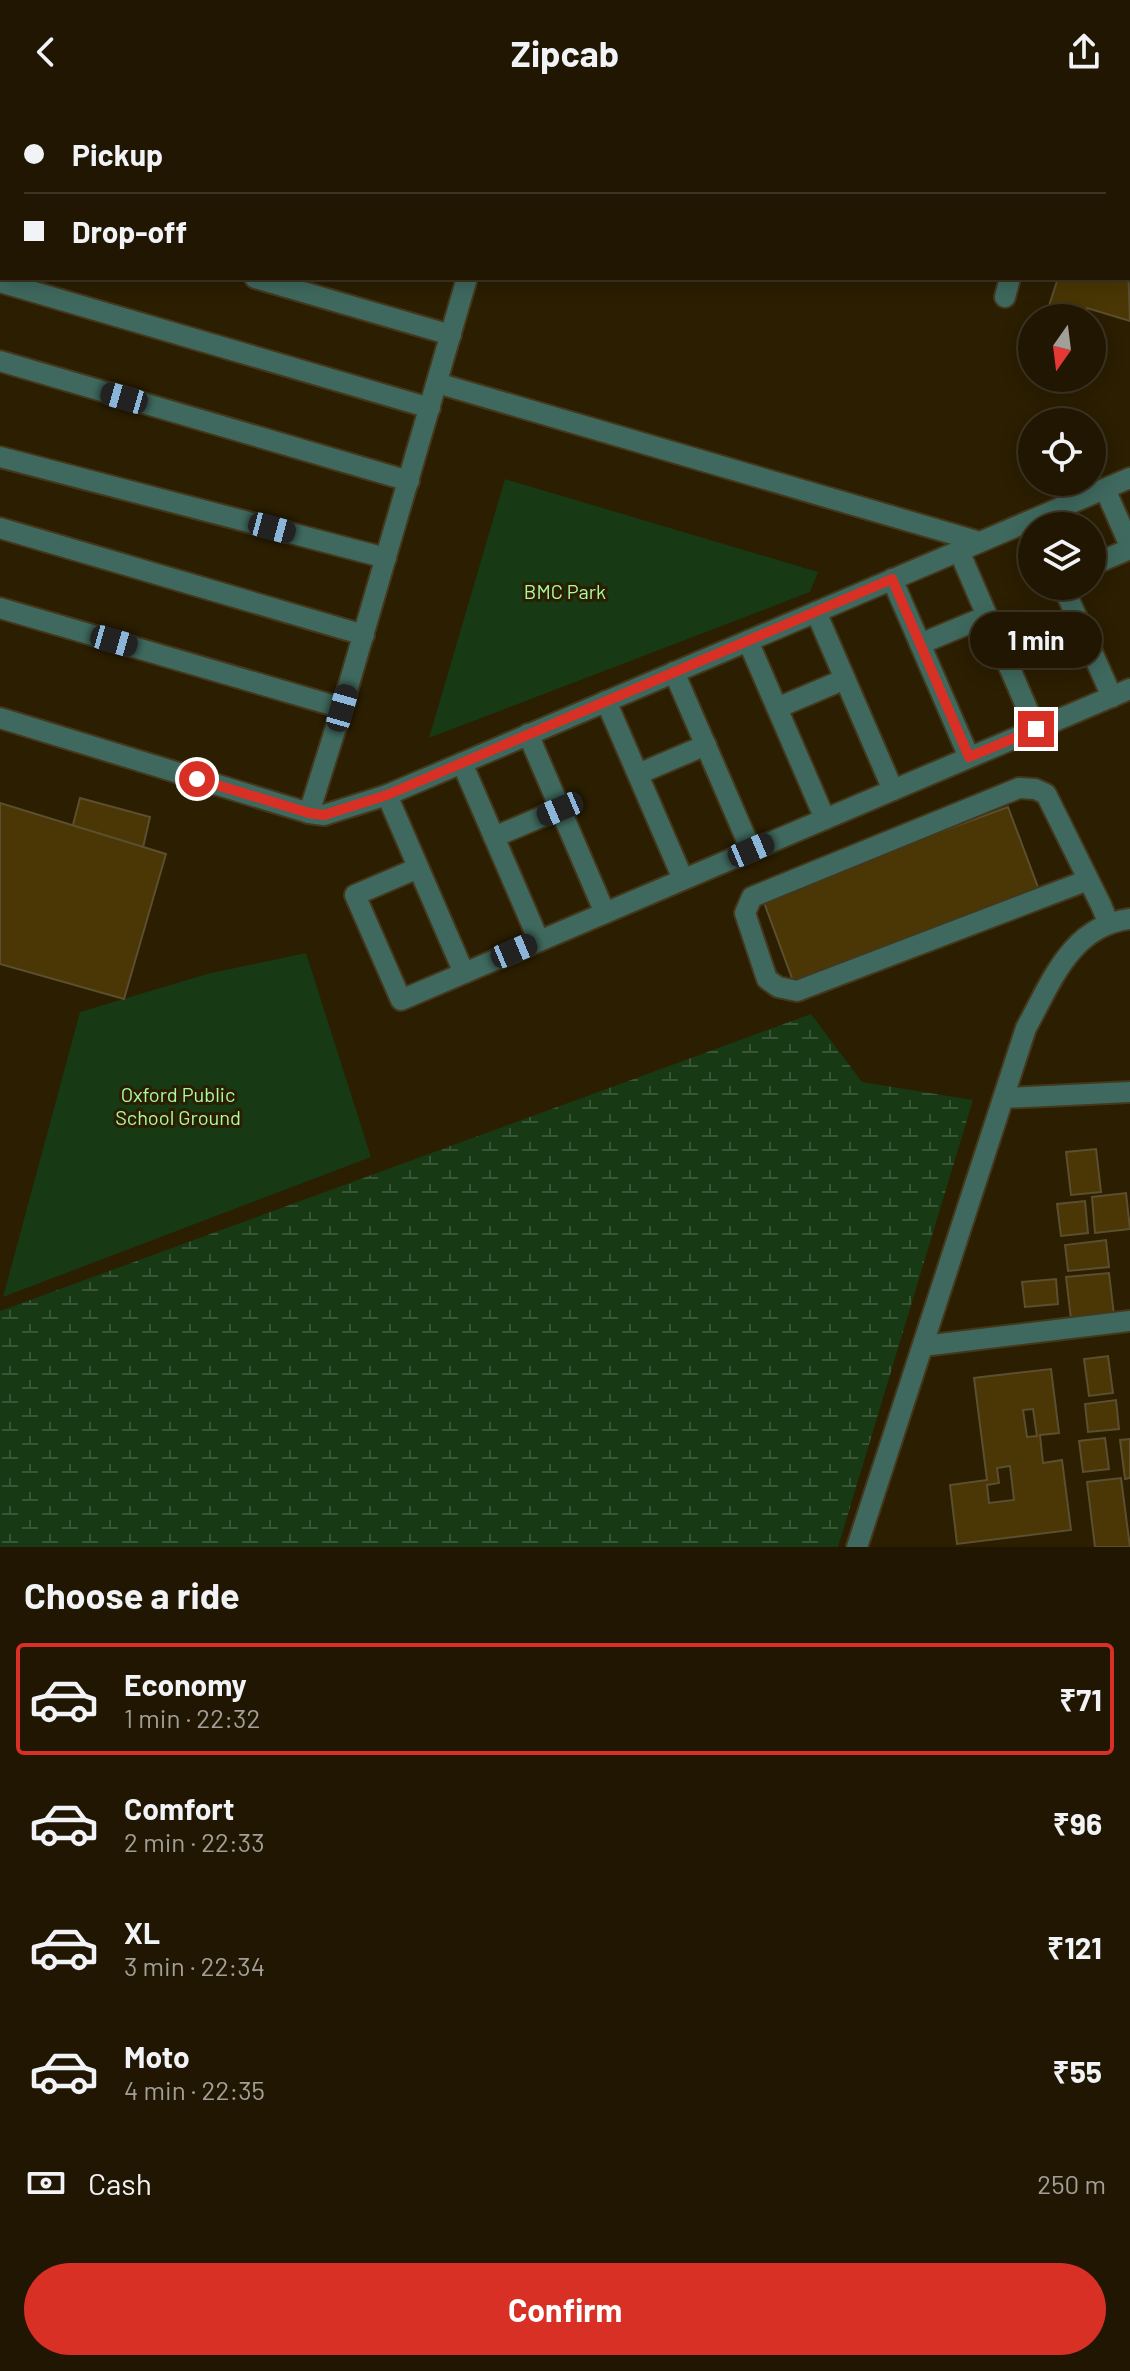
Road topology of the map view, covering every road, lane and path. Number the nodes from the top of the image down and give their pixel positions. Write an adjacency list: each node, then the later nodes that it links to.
1 (262, 280): 4 (street)
2 (466, 280): 4 (street)
3 (0, 282): 7 (street)
4 (451, 335): 6 (street)
5 (0, 361): 10 (street)
6 (437, 383): 7 (street); 17 (street)
7 (430, 408): 10 (street)
8 (0, 457): 20 (street)
9 (1130, 478): 11 (street)
10 (409, 481): 20 (street)
11 (1106, 489)
12 (1106, 491): 18 (street)
13 (1090, 496): 14 (street)
14 (1057, 512)
15 (0, 528): 27 (street)
16 (1018, 528): 17 (street)
17 (980, 542): 19 (street)
18 (1130, 548): 21 (street)
19 (959, 551): 22 (street); 26 (street)
20 (386, 558): 27 (street)
21 (1106, 559)
22 (892, 579): 25 (street); 29 (street)
23 (1071, 600): 32 (street)
24 (0, 608): 34 (street)
25 (816, 612): 28 (street); 31 (street)
26 (987, 616): 29 (street); 37 (street)
27 (364, 635): 34 (street)
28 (748, 641): 30 (street); 35 (street)
29 (920, 644): 40 (street)
30 (674, 672): 33 (street); 39 (street)
31 (845, 679): 35 (street); 43 (street)
32 (1121, 693): 37 (street)
33 (606, 701): 38 (street); 42 (street)
34 (342, 708): 46 (street)
35 (777, 708): 47 (street)
36 (0, 718): 46 (street)
37 (1036, 729): 40 (street)
38 (528, 734): 41 (street); 45 (street)
39 (706, 745): 42 (street); 49 (street)
40 (969, 757): 43 (street)
41 (462, 763): 44 (street); 48 (street)
42 (638, 774): 51 (street)
43 (893, 790): 47 (street)
44 (387, 795): 46 (street); 50 (street)
45 (560, 809): 48 (street); 53 (street)
46 (316, 814)
47 (825, 819): 49 (street)
48 (494, 837): 56 (street)
49 (751, 850): 51 (street)
50 (418, 868): 57 (street); 57 (street)
51 (683, 879): 53 (street)
52 (1088, 880): 52 (street); 55 (street)
53 (605, 913): 56 (street)
54 (1130, 919): 55 (street)
55 (1108, 922): 59 (street)
56 (539, 941): 57 (street)
57 (464, 973)
58 (1130, 1092): 59 (street)
59 (1004, 1098): 61 (street)
60 (1130, 1321): 61 (street)
61 (923, 1346): 62 (street)
62 (857, 1547)

